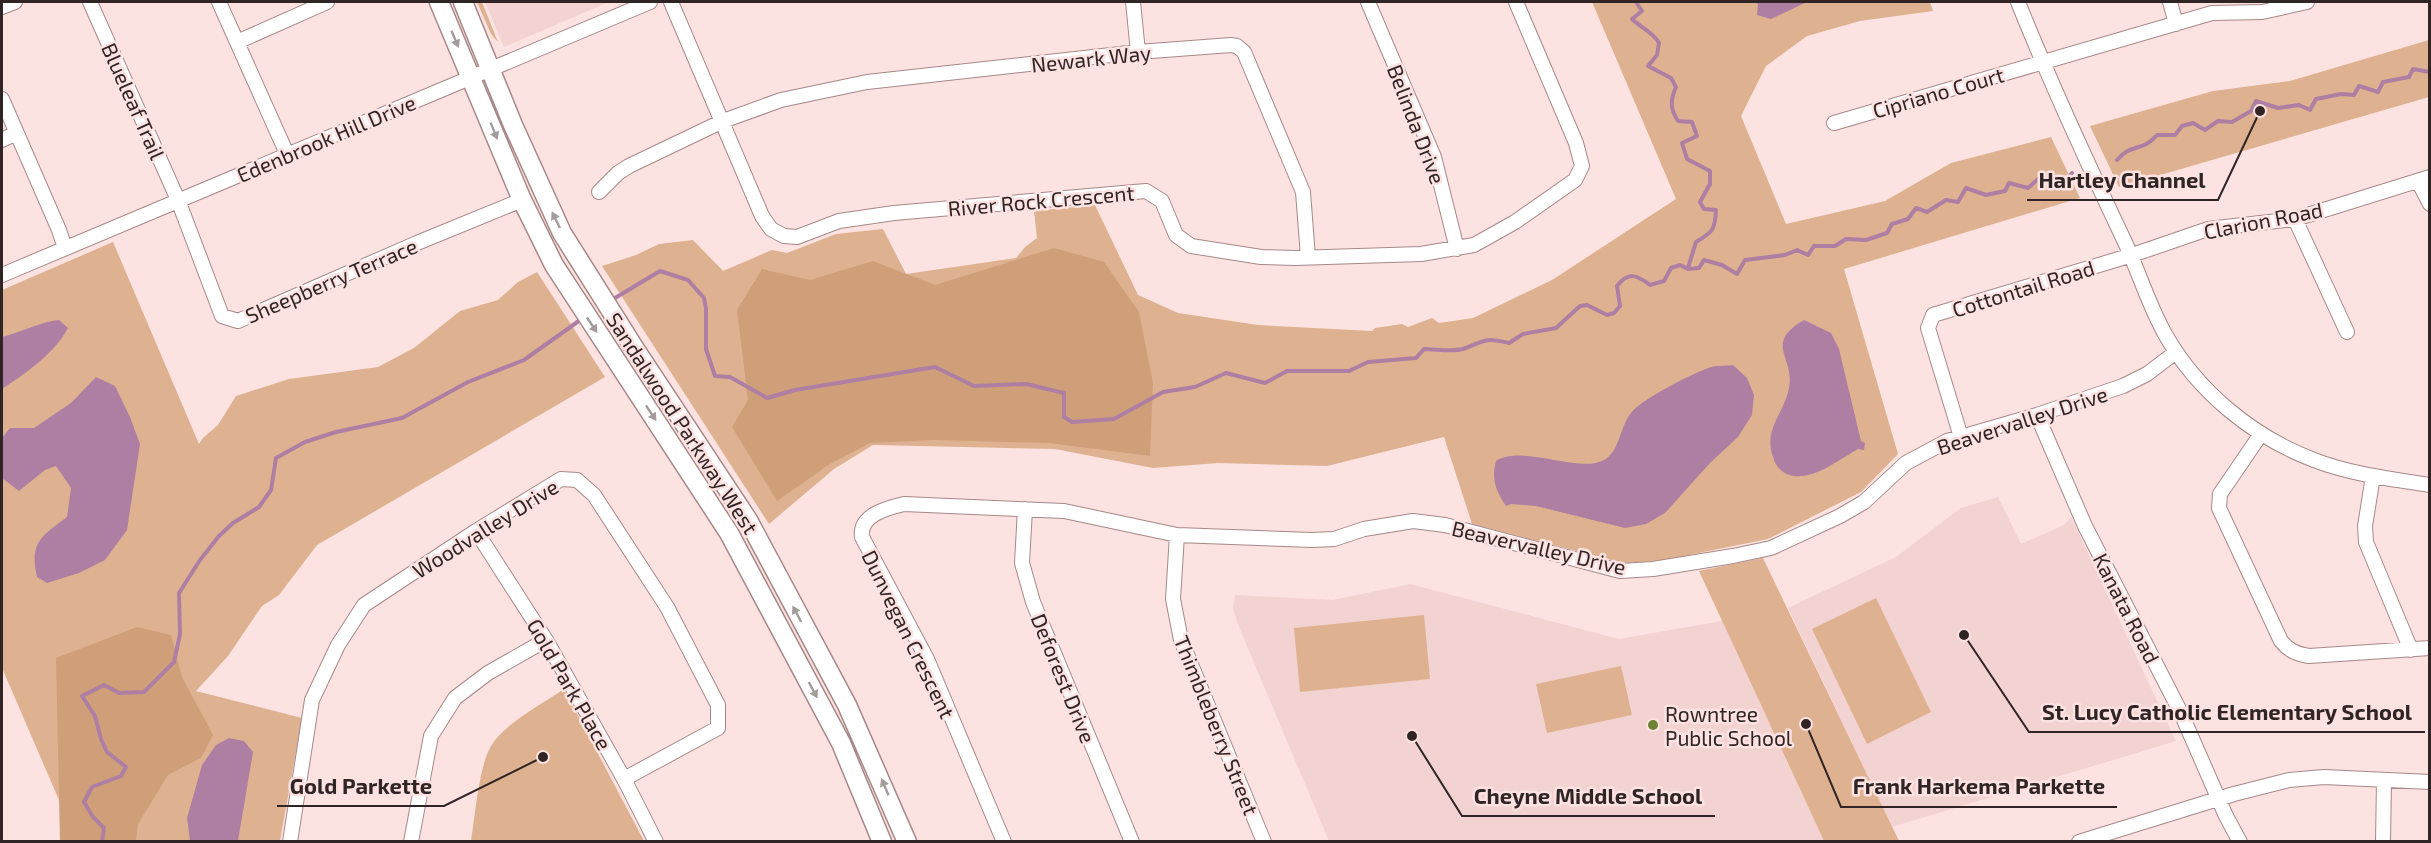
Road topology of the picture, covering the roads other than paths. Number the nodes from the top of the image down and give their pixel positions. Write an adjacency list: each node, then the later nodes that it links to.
1 (15, 2): 15 (street)
2 (90, 2): 31 (street, Blueleaf Trail)
3 (219, 2): 17 (street)
4 (327, 2): 17 (street)
5 (439, 2): 21 (main road, Sandalwood Parkway West, one-way to 21)
6 (463, 2): 20 (main road, Sandalwood Parkway West)
7 (650, 2): 20 (street, Edenbrook Hill Drive)
8 (670, 2): 23 (street, River Rock Crescent)
9 (1133, 2): 18 (street)
10 (1368, 2): 35 (street, Belinda Drive)
11 (1516, 2): 35 (street, River Rock Crescent)
12 (2018, 2): 19 (street)
13 (2169, 2): 16 (street)
14 (2307, 2): 16 (street, Cipriano Court)
15 (2, 7)
16 (2176, 24): 19 (street, Cipriano Court)
17 (237, 42): 27 (street)
18 (1138, 52): 23 (street, Newark Way); 37 (street, Newark Way)
19 (2042, 62): 24 (street, Cipriano Court); 36 (street)
20 (489, 69): 21 (street, Edenbrook Hill Drive); 60 (main road, Sandalwood Parkway West, one-way to 20)
21 (472, 77): 27 (street, Edenbrook Hill Drive); 30 (main road, Sandalwood Parkway West, one-way to 30)
22 (2, 99): 25 (street)
23 (723, 121): 29 (street, Newark Way); 37 (street, River Rock Crescent)
24 (1834, 123)
25 (16, 133): 26 (street); 34 (street)
26 (2, 140)
27 (287, 154): 31 (street, Edenbrook Hill Drive)
28 (2424, 179): 32 (street); 33 (street, Clarion Road)
29 (599, 192)
30 (522, 200): 31 (street, Sheepberry Terrace); 59 (main road, Sandalwood Parkway West, one-way to 59)
31 (178, 201): 34 (street, Edenbrook Hill Drive)
32 (2430, 204)
33 (2295, 219): 36 (street, Clarion Road); 39 (street)
34 (65, 248): 38 (street, Edenbrook Hill Drive)
35 (1456, 249): 37 (street, River Rock Crescent)
36 (2132, 255): 40 (street); 43 (street, Cottontail Road)
37 (1308, 257)
38 (2, 275)
39 (2347, 332)
40 (2176, 352): 41 (street, Beavervalley Drive); 42 (street)
41 (2037, 415): 43 (street, Beavervalley Drive); 55 (street, Kanata Road)
42 (2261, 434): 44 (street); 51 (street)
43 (1961, 437): 48 (street, Beavervalley Drive)
44 (2373, 476): 45 (street); 51 (street)
45 (2430, 485)
46 (1025, 509): 48 (street, Dunvegan Crescent); 61 (street, Dunvegan Crescent); 62 (street, Deforest Drive)
47 (476, 531): 49 (street, Gold Park Place); 52 (street, Woodvalley Drive); 56 (street, Woodvalley Drive)
48 (1177, 535): 63 (street, Thimbleberry Street)
49 (546, 640): 52 (street, Gold Park Place); 57 (street)
50 (2430, 648): 51 (street)
51 (2411, 650)
52 (624, 779): 58 (street, Gold Park Place)
53 (2384, 780): 54 (street); 55 (street); 66 (street)
54 (2430, 782)
55 (2218, 799): 64 (street); 65 (street, Kanata Road)
56 (290, 842)
57 (411, 842)
58 (656, 842)
59 (882, 842)
60 (908, 842)
61 (1004, 842)
62 (1132, 842)
63 (1264, 842)
64 (2079, 842)
65 (2240, 842)
66 (2383, 842)

